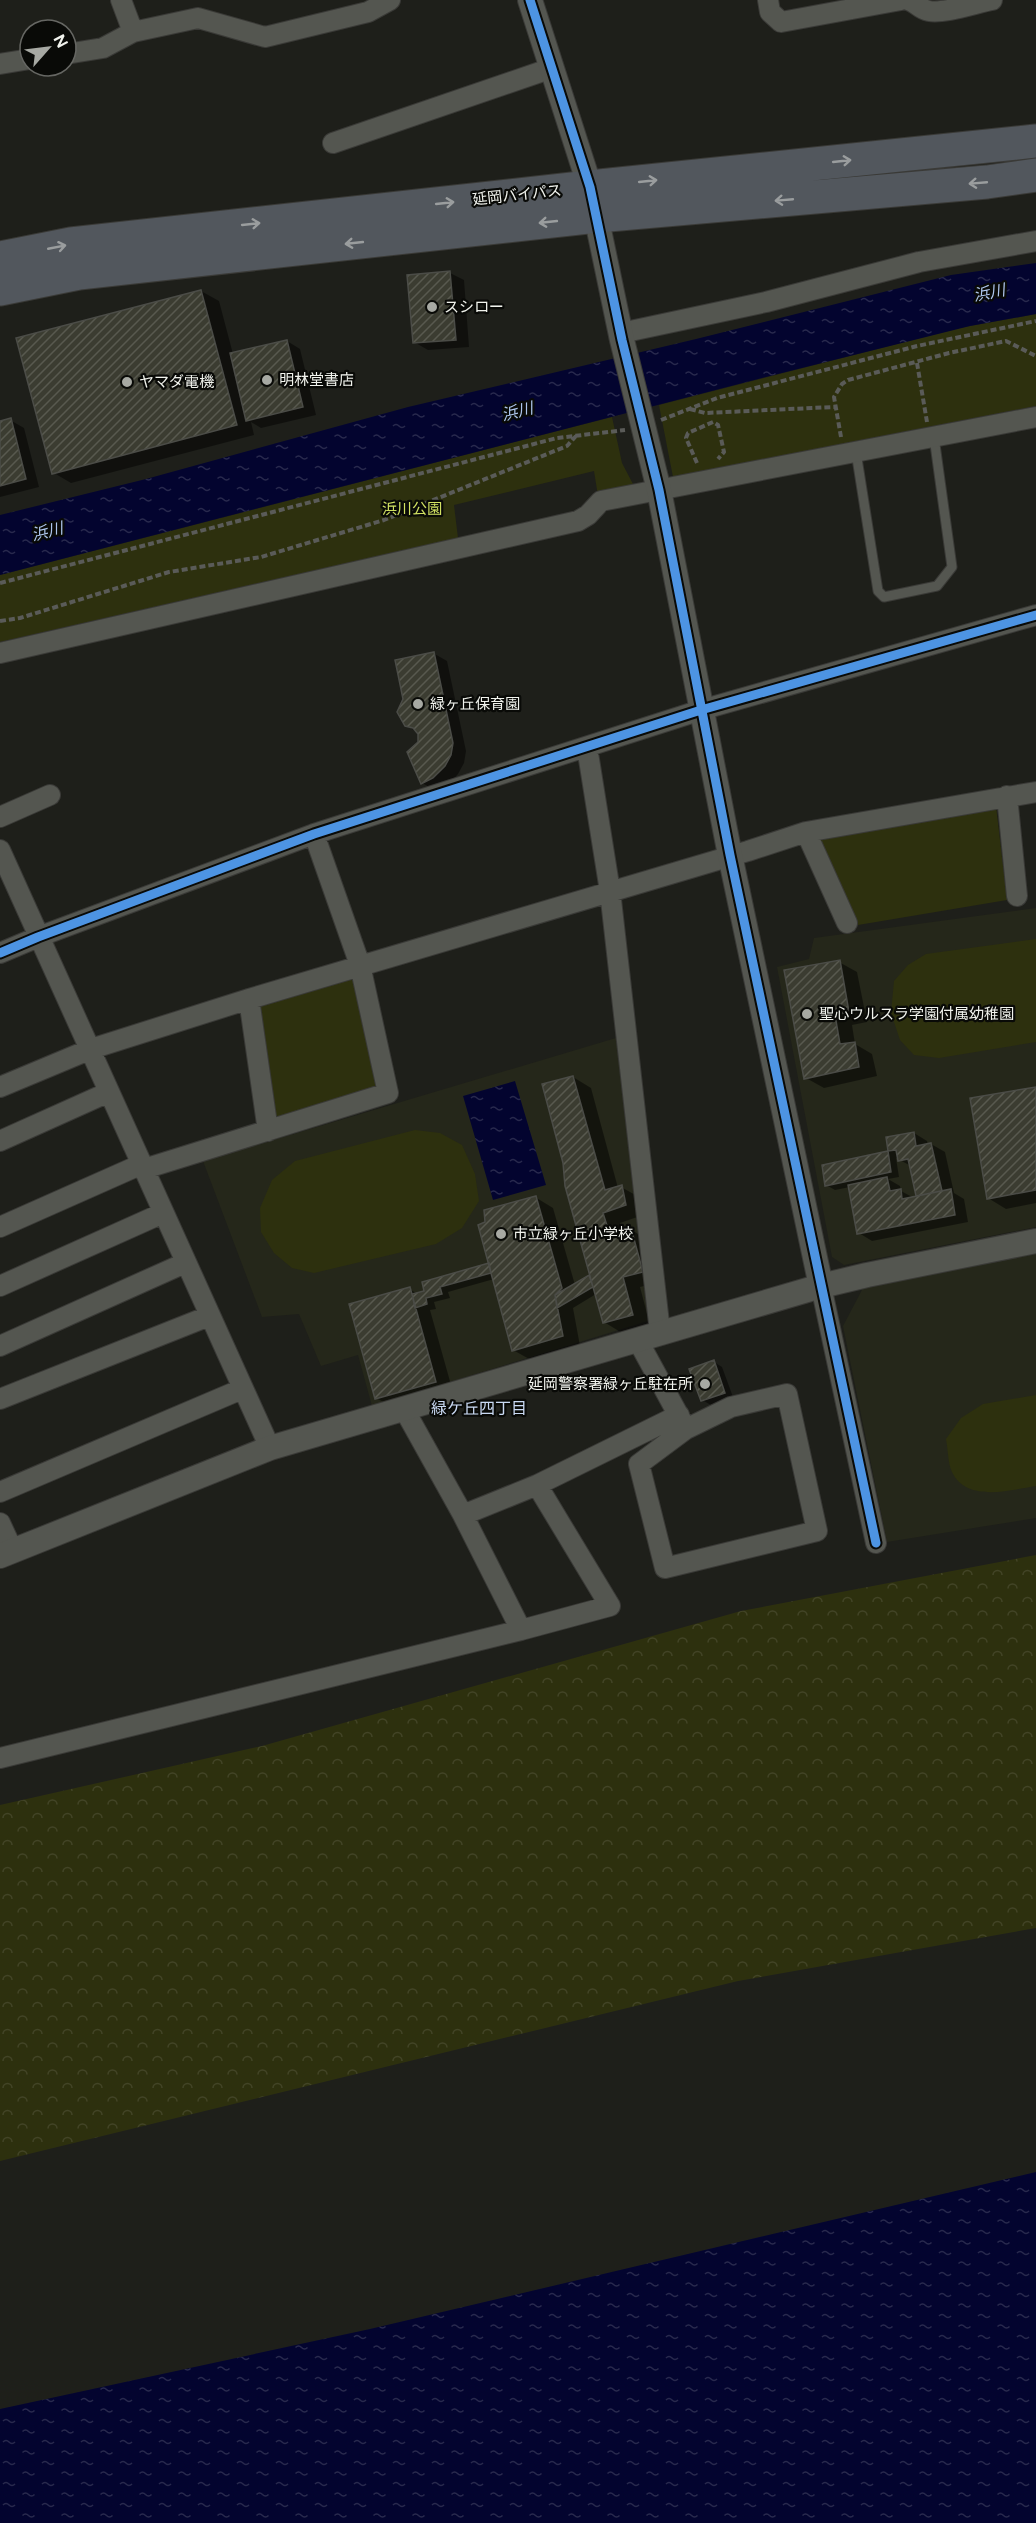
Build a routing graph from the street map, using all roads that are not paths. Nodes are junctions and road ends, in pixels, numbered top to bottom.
1 (121, 0) edge
2 (390, 0) edge
3 (531, 0) edge
4 (768, 0) edge
5 (901, 0) edge
6 (908, 0) edge
7 (992, 0) edge
8 (132, 32) junction
9 (78, 52) edge
10 (18, 61) edge
11 (0, 64) edge
12 (552, 68) junction
13 (1036, 141) edge
14 (333, 143) dead end
15 (1036, 176) edge
16 (593, 201) junction
17 (1036, 241) edge
18 (0, 258) edge
19 (0, 289) edge
20 (622, 337) junction
21 (1036, 417) edge
22 (932, 437) junction
23 (856, 452) junction
24 (659, 490) junction
25 (1036, 615) edge
26 (0, 653) edge
27 (701, 710) junction
28 (587, 747) junction
29 (1036, 792) edge
30 (50, 795) dead end
31 (1007, 796) junction
32 (0, 817) edge
33 (806, 832) junction
34 (314, 834) junction
35 (0, 850) edge
36 (730, 855) junction
37 (610, 891) junction
38 (1017, 896) dead end
39 (847, 923) dead end
40 (38, 937) junction
41 (0, 953) edge
42 (360, 965) junction
43 (249, 999) junction
44 (91, 1049) junction
45 (0, 1087) edge
46 (109, 1092) junction
47 (268, 1131) junction
48 (0, 1142) edge
49 (143, 1167) junction
50 (163, 1213) junction
51 (0, 1227) edge
52 (1036, 1241) edge
53 (185, 1263) junction
54 (0, 1286) edge
55 (821, 1286) junction
56 (209, 1316) junction
57 (648, 1336) junction
58 (0, 1346) edge
59 (242, 1389) junction
60 (0, 1399) edge
61 (404, 1409) junction
62 (682, 1422) junction
63 (270, 1448) junction
64 (537, 1485) junction
65 (0, 1492) edge
66 (463, 1515) junction
67 (0, 1523) edge
68 (876, 1543) dead end
69 (6, 1554) edge
70 (521, 1630) junction
71 (0, 1758) edge

1 - 8 street
2 - 8 street
3 - 12 street
4 - 5 street
6 - 7 street
8 - 9 street
10 - 11 street
12 - 14 street
12 - 16 street
16 -> 13 highway, 延岡バイパス
15 -> 16 highway, 延岡バイパス
18 -> 16 highway, 延岡バイパス
16 -> 19 highway, 延岡バイパス
16 - 20 street
17 - 20 street
20 - 24 street
21 - 22 street
22 - 23 street
22 - 23 lane
23 - 24 street
24 - 26 street
24 - 27 street
25 - 27 street
27 - 28 street
27 - 36 street
28 - 34 street
28 - 37 street
29 - 31 street
30 - 32 street
31 - 33 street
31 - 38 street
33 - 36 street
33 - 39 street
34 - 40 street
34 - 42 street
35 - 40 street
36 - 37 street
36 - 55 street
37 - 42 street
37 - 57 street
40 - 41 street
40 - 44 street
42 - 43 street
42 - 47 street
43 - 44 street
43 - 47 street
44 - 45 street
44 - 46 street
46 - 48 street
46 - 49 street
47 - 49 street
49 - 50 street
49 - 51 street
50 - 53 street
50 - 54 street
52 - 55 street
53 - 56 street
53 - 58 street
55 - 57 street
55 - 68 street
56 - 59 street
56 - 60 street
57 - 61 street
57 - 62 street
59 - 63 street
59 - 65 street
61 - 63 street
61 - 66 street
62 - 62 street
62 - 64 street
63 - 69 street
64 - 66 street
64 - 70 street
66 - 70 street
67 - 69 street
70 - 71 street

